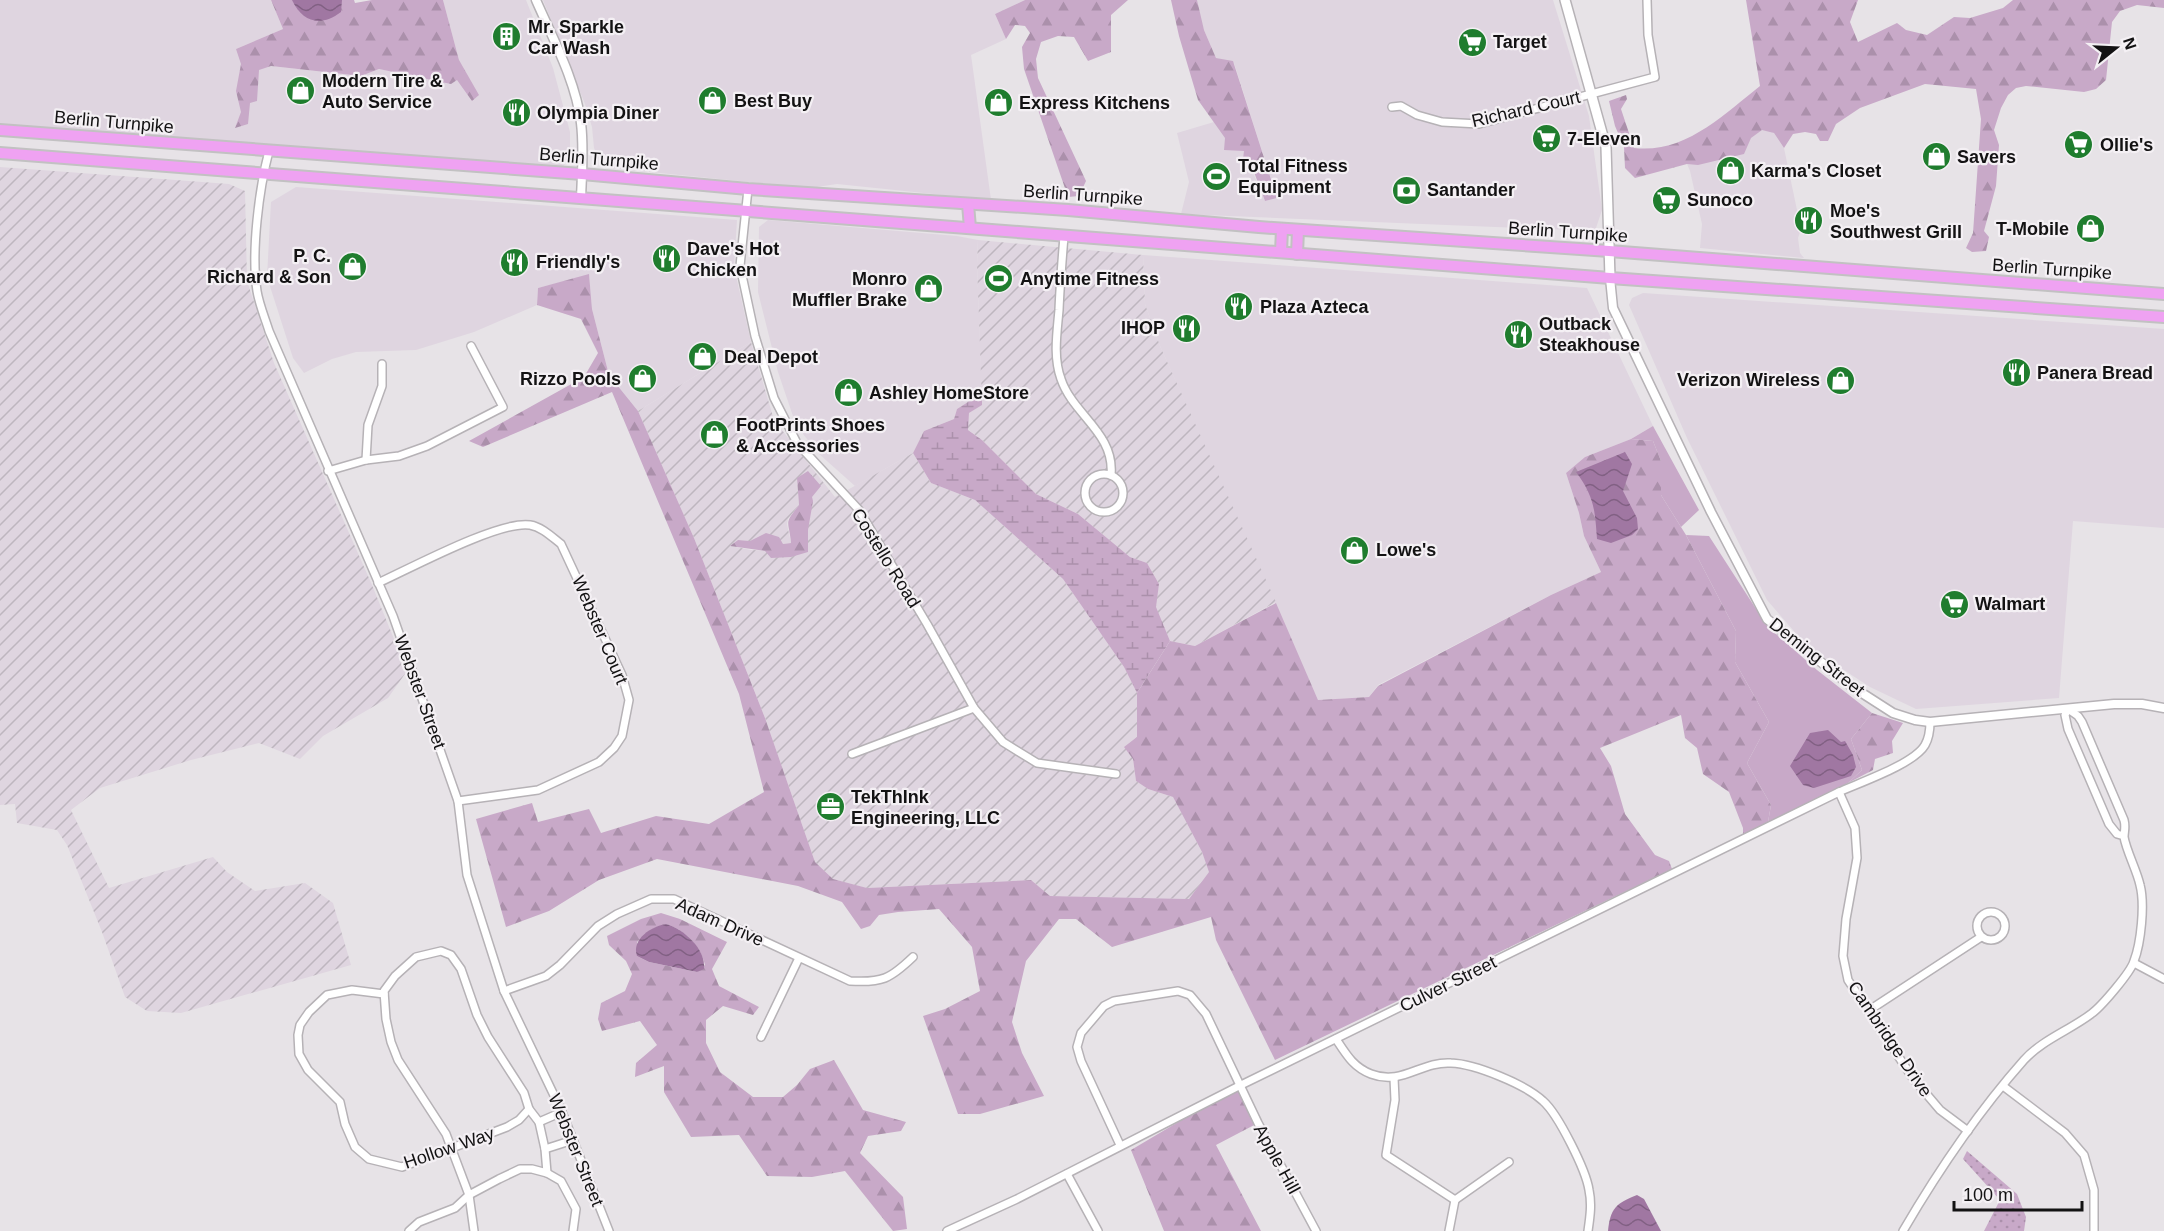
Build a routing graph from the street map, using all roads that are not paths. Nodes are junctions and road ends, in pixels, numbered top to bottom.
1 (536, 0) edge
2 (1565, 0) edge
3 (1647, 0) edge
4 (1592, 94) junction
5 (1392, 107) dead end
6 (0, 130) edge
7 (269, 151) junction
8 (0, 153) edge
9 (263, 172) junction
10 (582, 174) junction
11 (747, 189) junction
12 (581, 198) junction
13 (968, 204) junction
14 (747, 210) junction
15 (970, 228) junction
16 (1282, 229) junction
17 (1298, 230) junction
18 (1064, 236) junction
19 (1609, 251) junction
20 (1281, 252) junction
21 (1297, 254) junction
22 (1610, 278) junction
23 (2164, 294) edge
24 (2164, 317) edge
25 (471, 346) dead end
26 (382, 364) dead end
27 (366, 460) junction
28 (328, 471) junction
29 (1111, 475) junction
30 (378, 583) junction
31 (974, 708) junction
32 (2164, 708) edge
33 (2068, 709) junction
34 (1930, 722) junction
35 (852, 754) dead end
36 (1116, 774) dead end
37 (1839, 792) junction
38 (458, 801) junction
39 (2124, 836) junction
40 (1981, 937) junction
41 (913, 957) dead end
42 (799, 958) junction
43 (2134, 963) junction
44 (2164, 979) edge
45 (504, 992) junction
46 (384, 994) junction
47 (1869, 1011) junction
48 (761, 1037) dead end
49 (1336, 1039) junction
50 (1394, 1078) junction
51 (1239, 1086) junction
52 (2003, 1086) junction
53 (529, 1109) junction
54 (562, 1112) junction
55 (539, 1122) junction
56 (1968, 1131) junction
57 (573, 1140) junction
58 (1120, 1145) junction
59 (451, 1149) junction
60 (544, 1149) junction
61 (1509, 1162) dead end
62 (547, 1173) junction
63 (1067, 1174) junction
64 (469, 1195) junction
65 (1455, 1200) junction
66 (409, 1231) edge
67 (474, 1231) edge
68 (573, 1231) edge
69 (609, 1231) edge
70 (947, 1231) edge
71 (1098, 1231) edge
72 (1316, 1231) edge
73 (1449, 1231) edge
74 (1588, 1231) edge
75 (1903, 1231) edge
76 (2094, 1231) edge

1 - 10 street
2 - 4 main road
3 - 4 street, Richard Court
4 - 5 street, Richard Court
4 - 19 main road
6 - 7 highway, Berlin Turnpike
7 - 9 street, Webster Street
7 - 10 highway, Berlin Turnpike
8 - 9 highway
9 - 12 highway
9 - 28 street, Webster Street
10 - 11 highway, Berlin Turnpike
10 - 12 street
11 - 13 highway, Berlin Turnpike
11 - 14 street, Costello Road
12 - 14 highway
13 - 15 highway
13 - 16 highway, Berlin Turnpike
14 - 15 highway
14 - 31 street, Costello Road
15 - 18 highway
16 - 17 highway, Berlin Turnpike
16 - 20 highway
17 - 19 highway, Berlin Turnpike
17 - 21 highway
18 - 20 highway
18 - 29 street
19 - 22 main road
19 - 23 highway, Berlin Turnpike
20 - 21 highway
21 - 22 highway
22 - 24 highway
22 - 34 street, Deming Street
25 - 27 street
26 - 27 street
27 - 28 street
28 - 30 street, Webster Street
29 - 29 street
30 - 38 street, Webster Street
30 - 38 street, Webster Court
31 - 35 street
31 - 36 street, Costello Road
32 - 33 street, Deming Street
33 - 34 street, Deming Street
33 - 39 street
33 - 39 street
34 - 37 street, Culver Street
37 - 47 street, Cambridge Drive
37 - 49 street, Culver Street
38 - 45 street, Webster Street
39 - 43 street
40 - 40 street
40 - 47 street
41 - 42 street, Adam Drive
42 - 45 street, Adam Drive
42 - 48 street
43 - 44 street
43 - 52 street
45 - 54 street, Webster Street
46 - 53 street
46 - 59 street
46 - 59 street, Hollow Way
47 - 56 street, Cambridge Drive
49 - 50 street
49 - 51 street, Culver Street
50 - 65 street
50 - 74 street
51 - 58 street, Culver Street
51 - 58 street
51 - 72 street, Apple Hill
52 - 56 street
52 - 76 street
53 - 55 street
53 - 59 street, Hollow Way
54 - 55 street
54 - 57 street, Webster Street
55 - 60 street
56 - 75 street
57 - 60 street
57 - 69 street, Webster Street
58 - 63 street, Culver Street
59 - 64 street
60 - 62 street
61 - 65 street
62 - 64 street
62 - 68 street
63 - 70 street, Culver Street
63 - 71 street
64 - 66 street
64 - 67 street
65 - 73 street

